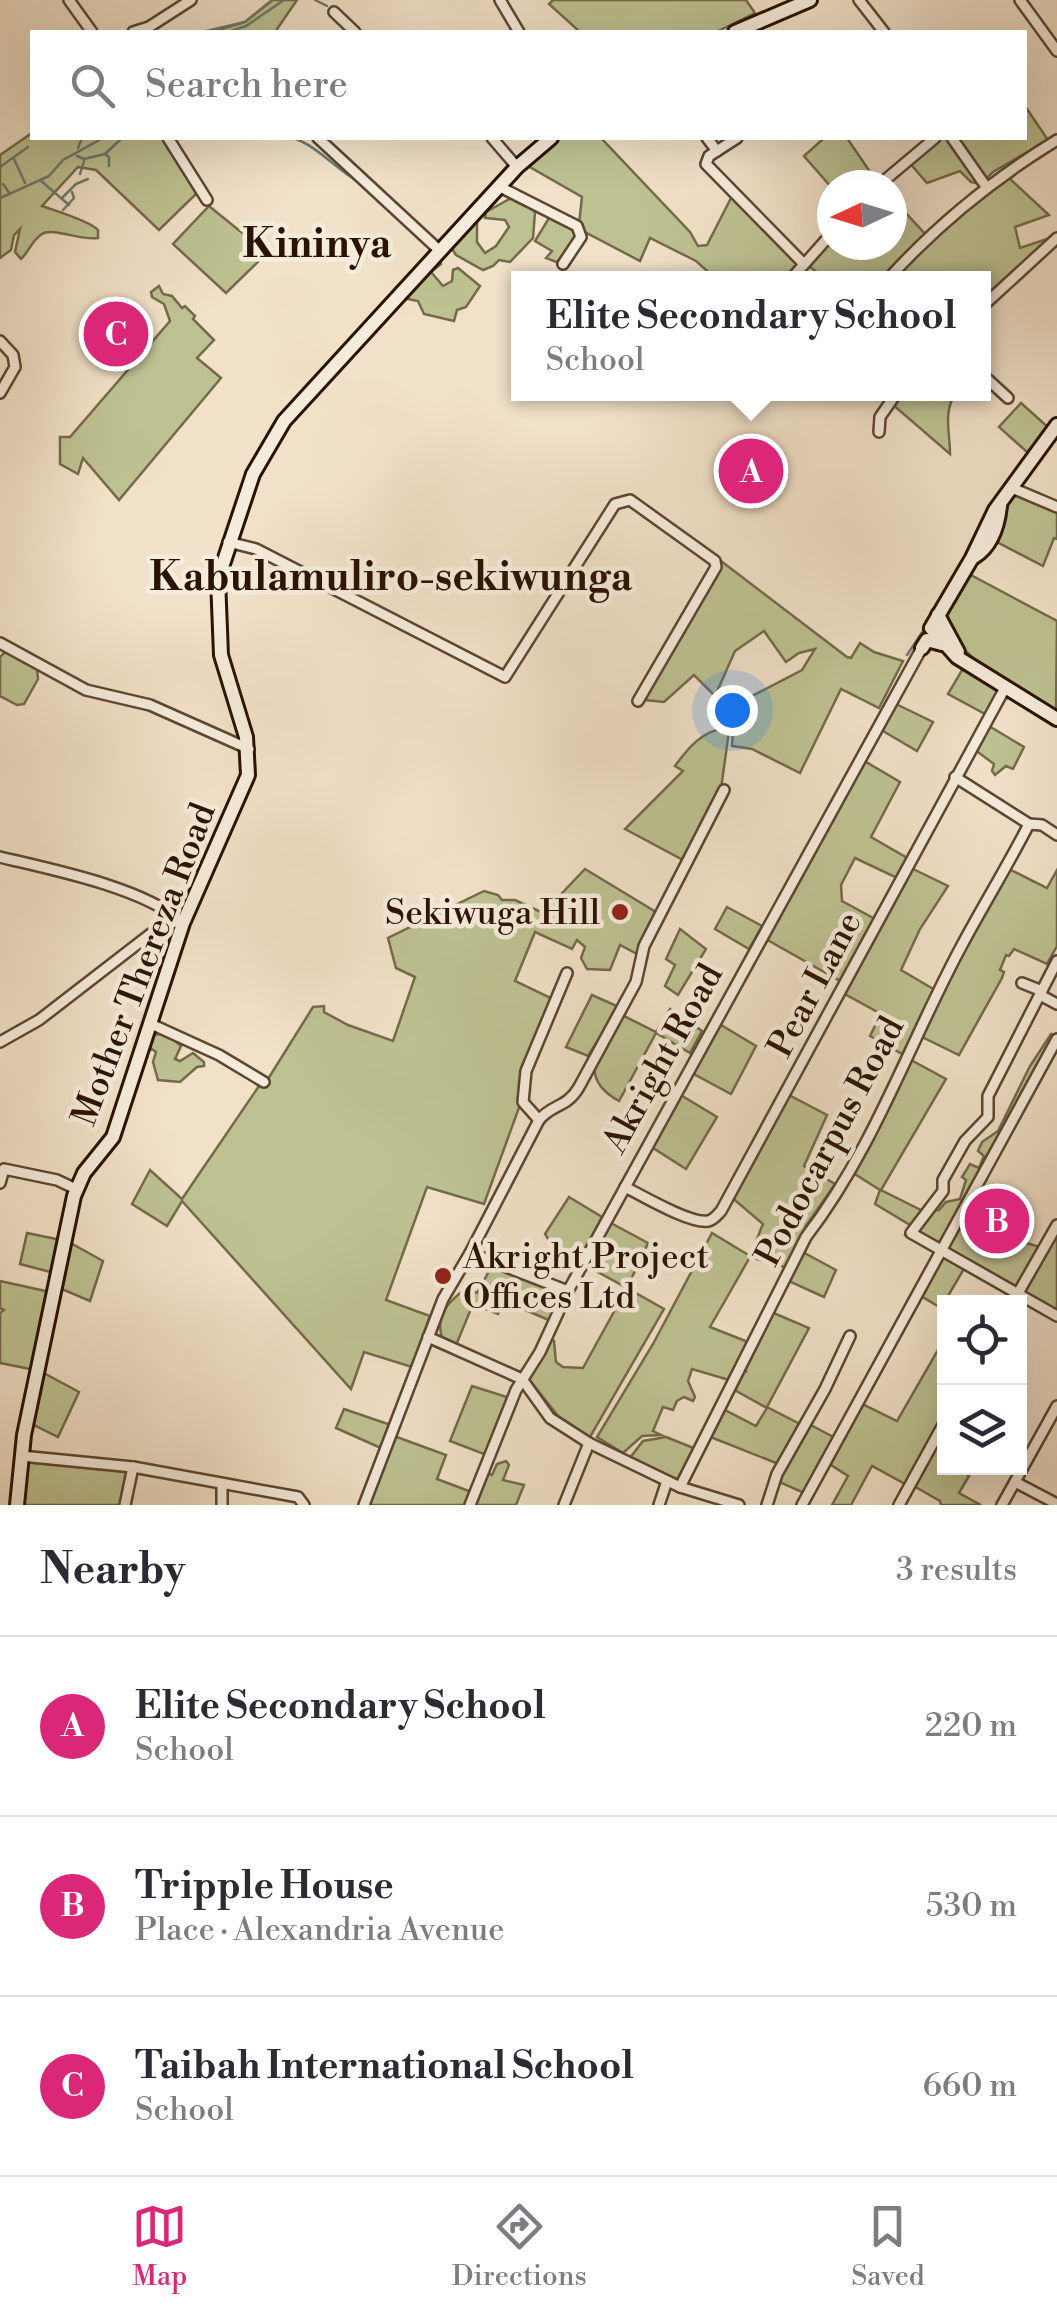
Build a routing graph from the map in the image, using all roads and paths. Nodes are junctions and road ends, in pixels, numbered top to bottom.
1 (68, 0) edge
2 (191, 0) edge
3 (500, 0) edge
4 (810, 0) edge
5 (859, 0) edge
6 (1020, 0) edge
7 (334, 12) dead end
8 (881, 28) edge
9 (90, 30) edge
10 (139, 30) edge
11 (353, 30) edge
12 (518, 30) edge
13 (740, 30) edge
14 (1057, 51) edge
15 (169, 140) edge
16 (320, 140) edge
17 (494, 140) edge
18 (548, 140) edge
19 (709, 140) edge
20 (734, 140) edge
21 (933, 140) edge
22 (953, 140) edge
23 (1057, 140) edge
24 (717, 151) junction
25 (518, 168) junction
26 (898, 170) edge
27 (500, 187) junction
28 (987, 188) junction
29 (207, 200) dead end
30 (1057, 238) edge
31 (817, 249) edge
32 (440, 251) junction
33 (563, 264) dead end
34 (803, 264) junction
35 (798, 271) edge
36 (895, 271) edge
37 (991, 299) edge
38 (0, 341) edge
39 (991, 382) edge
40 (0, 392) edge
41 (1008, 398) dead end
42 (891, 401) edge
43 (1057, 424) edge
44 (879, 432) dead end
45 (1012, 488) junction
46 (1057, 508) edge
47 (228, 542) junction
48 (935, 621) junction
49 (0, 644) edge
50 (944, 646) junction
51 (922, 648) junction
52 (962, 658) junction
53 (1006, 688) junction
54 (638, 701) dead end
55 (1057, 718) edge
56 (248, 748) junction
57 (955, 778) junction
58 (724, 790) dead end
59 (1030, 824) junction
60 (1057, 835) edge
61 (0, 857) edge
62 (181, 921) junction
63 (1057, 962) edge
64 (567, 973) dead end
65 (1022, 983) dead end
66 (1040, 993) junction
67 (1057, 1004) edge
68 (151, 1024) junction
69 (1057, 1039) edge
70 (0, 1042) edge
71 (264, 1082) dead end
72 (539, 1120) junction
73 (0, 1183) edge
74 (626, 1187) junction
75 (76, 1190) junction
76 (1057, 1224) edge
77 (941, 1250) junction
78 (470, 1253) junction
79 (568, 1291) junction
80 (1011, 1295) edge
81 (1018, 1295) edge
82 (1027, 1303) edge
83 (1057, 1316) edge
84 (850, 1336) dead end
85 (428, 1337) junction
86 (522, 1379) junction
87 (1057, 1406) edge
88 (937, 1437) edge
89 (589, 1443) junction
90 (21, 1456) junction
91 (133, 1468) junction
92 (668, 1481) junction
93 (1015, 1482) junction
94 (222, 1484) junction
95 (680, 1486) junction
96 (1057, 1504) edge
97 (17, 1505) edge
98 (125, 1505) edge
99 (222, 1505) edge
100 (304, 1505) edge
101 (364, 1505) edge
102 (470, 1505) edge
103 (564, 1505) edge
104 (659, 1505) edge
105 (739, 1505) edge
106 (767, 1505) edge
107 (802, 1505) edge
108 (899, 1505) edge
109 (1002, 1505) edge

1 - 9 street
2 - 10 street
3 - 12 street
4 - 13 street
5 - 8 street
6 - 14 street
7 - 11 street
15 - 29 street
16 - 32 street
17 - 25 street
18 - 25 street, Mother Thereza Road
19 - 24 street
20 - 24 street
21 - 26 street
22 - 28 street
23 - 28 street
24 - 34 street
25 - 27 street, Mother Thereza Road
27 - 32 street, Mother Thereza Road
27 - 33 street
28 - 36 street
30 - 37 street
31 - 34 street
32 - 47 street, Mother Thereza Road
34 - 35 street
38 - 40 street
39 - 41 street
42 - 44 street
43 - 45 street
45 - 46 street
45 - 48 street
47 - 54 street
47 - 56 street, Mother Thereza Road
48 - 50 street
48 - 51 street, Akright Road
48 - 52 street
49 - 56 street
50 - 51 street
50 - 52 street
51 - 74 street, Akright Road
52 - 53 street
53 - 55 street
53 - 57 street, Pear Lane
56 - 62 street, Mother Thereza Road
57 - 59 street
57 - 74 street, Pear Lane
58 - 72 street
59 - 60 street
59 - 95 street, Podocarpus Road
61 - 62 street
62 - 68 street, Mother Thereza Road
62 - 70 street
63 - 66 street
64 - 72 street
65 - 66 street
66 - 67 street
66 - 77 street
68 - 71 street
68 - 75 street, Mother Thereza Road
69 - 77 street
72 - 78 street
73 - 75 street
74 - 79 street, Akright Road
75 - 90 street, Mother Thereza Road
76 - 81 street
77 - 80 street
77 - 107 street
78 - 79 street
78 - 85 street
79 - 86 street, Akright Road
82 - 83 street
84 - 106 street
85 - 86 street
85 - 101 street
86 - 89 street
86 - 102 street, Akright Road
87 - 93 street
88 - 108 street
89 - 92 street
89 - 103 street
90 - 91 street
90 - 97 street, Mother Thereza Road
91 - 94 street
91 - 98 street
92 - 95 street
92 - 104 street
93 - 96 street
93 - 109 street
94 - 99 street
94 - 100 street
95 - 105 street

